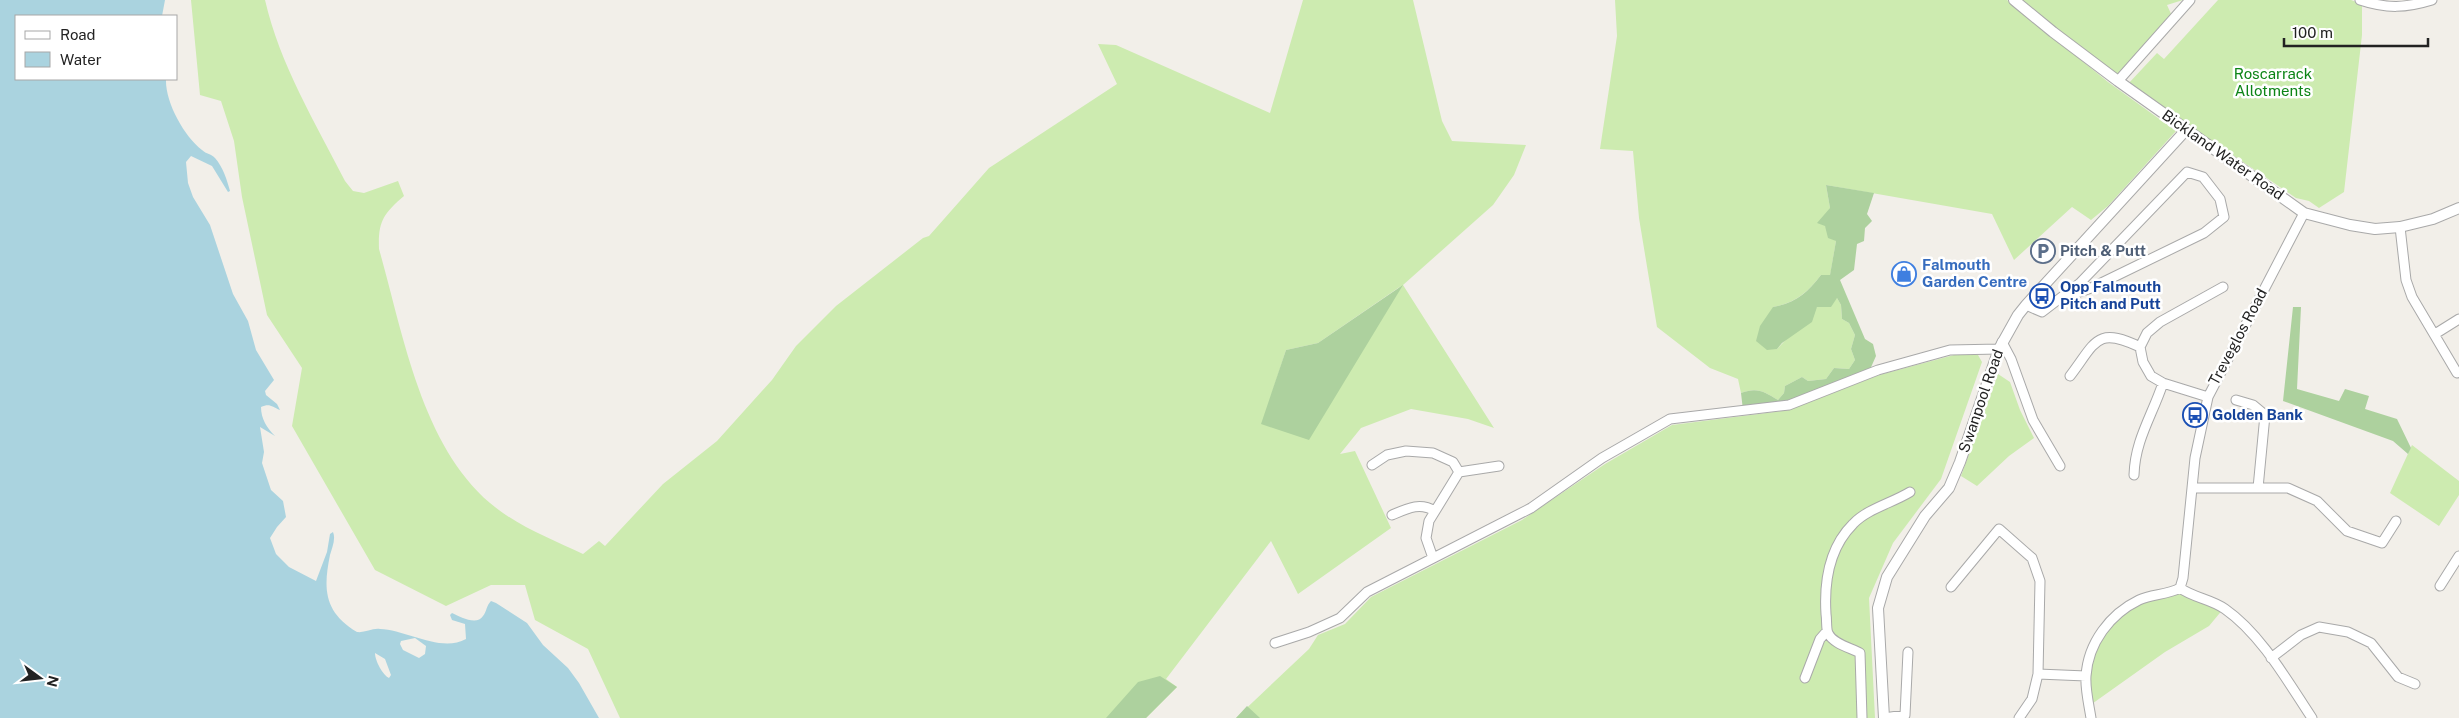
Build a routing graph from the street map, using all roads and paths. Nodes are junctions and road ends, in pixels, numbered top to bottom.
1 (2014, 0) edge
2 (2190, 0) edge
3 (2360, 0) edge
4 (2432, 0) edge
5 (2118, 81) junction
6 (2186, 130) junction
7 (2459, 208) edge
8 (2304, 213) junction
9 (2400, 228) junction
10 (2223, 286) dead end
11 (2062, 298) junction
12 (2026, 305) junction
13 (2459, 320) edge
14 (2435, 334) junction
15 (2001, 345) junction
16 (2140, 347) junction
17 (2457, 373) dead end
18 (2070, 376) dead end
19 (2163, 383) junction
20 (2208, 398) junction
21 (2236, 400) dead end
22 (1372, 465) dead end
23 (1499, 466) dead end
24 (2060, 466) dead end
25 (1459, 472) junction
26 (2134, 476) dead end
27 (2192, 488) junction
28 (2258, 488) junction
29 (1910, 492) dead end
30 (1435, 511) junction
31 (1392, 515) dead end
32 (2396, 521) dead end
33 (2459, 556) edge
34 (1434, 558) junction
35 (2440, 586) dead end
36 (1951, 587) dead end
37 (2180, 588) junction
38 (1827, 631) junction
39 (1275, 643) dead end
40 (1908, 652) dead end
41 (2271, 658) junction
42 (2038, 674) junction
43 (2086, 676) junction
44 (1805, 678) dead end
45 (2415, 684) dead end
46 (1862, 718) edge
47 (1884, 718) edge
48 (2019, 718) edge
49 (2091, 718) edge
50 (2312, 718) edge

1 - 5 street, Bickland Water Road
2 - 5 street
3 - 4 street
5 - 6 street, Bickland Water Road
6 - 8 street, Bickland Water Road
6 - 12 street, Swanpool Road
7 - 9 street, Bickland Water Road
8 - 9 street, Bickland Water Road
8 - 20 street, Treveglos Road
9 - 14 street
10 - 16 street
11 - 11 street
11 - 12 street
12 - 15 street, Swanpool Road
13 - 14 street
14 - 17 street
15 - 24 street
15 - 34 street
15 - 47 street, Swanpool Road
16 - 18 street
16 - 19 street
19 - 20 street
19 - 26 street
20 - 27 street, Treveglos Road
21 - 28 street
22 - 25 street
23 - 25 street
25 - 30 street
27 - 28 street
27 - 37 street, Treveglos Road
28 - 32 street
29 - 38 street
30 - 31 street
30 - 34 street
33 - 35 street
34 - 39 street
36 - 42 street
37 - 41 street
37 - 43 street
38 - 44 street
38 - 46 street
40 - 47 street
41 - 45 street
41 - 50 street
42 - 43 street
42 - 48 street
43 - 49 street

